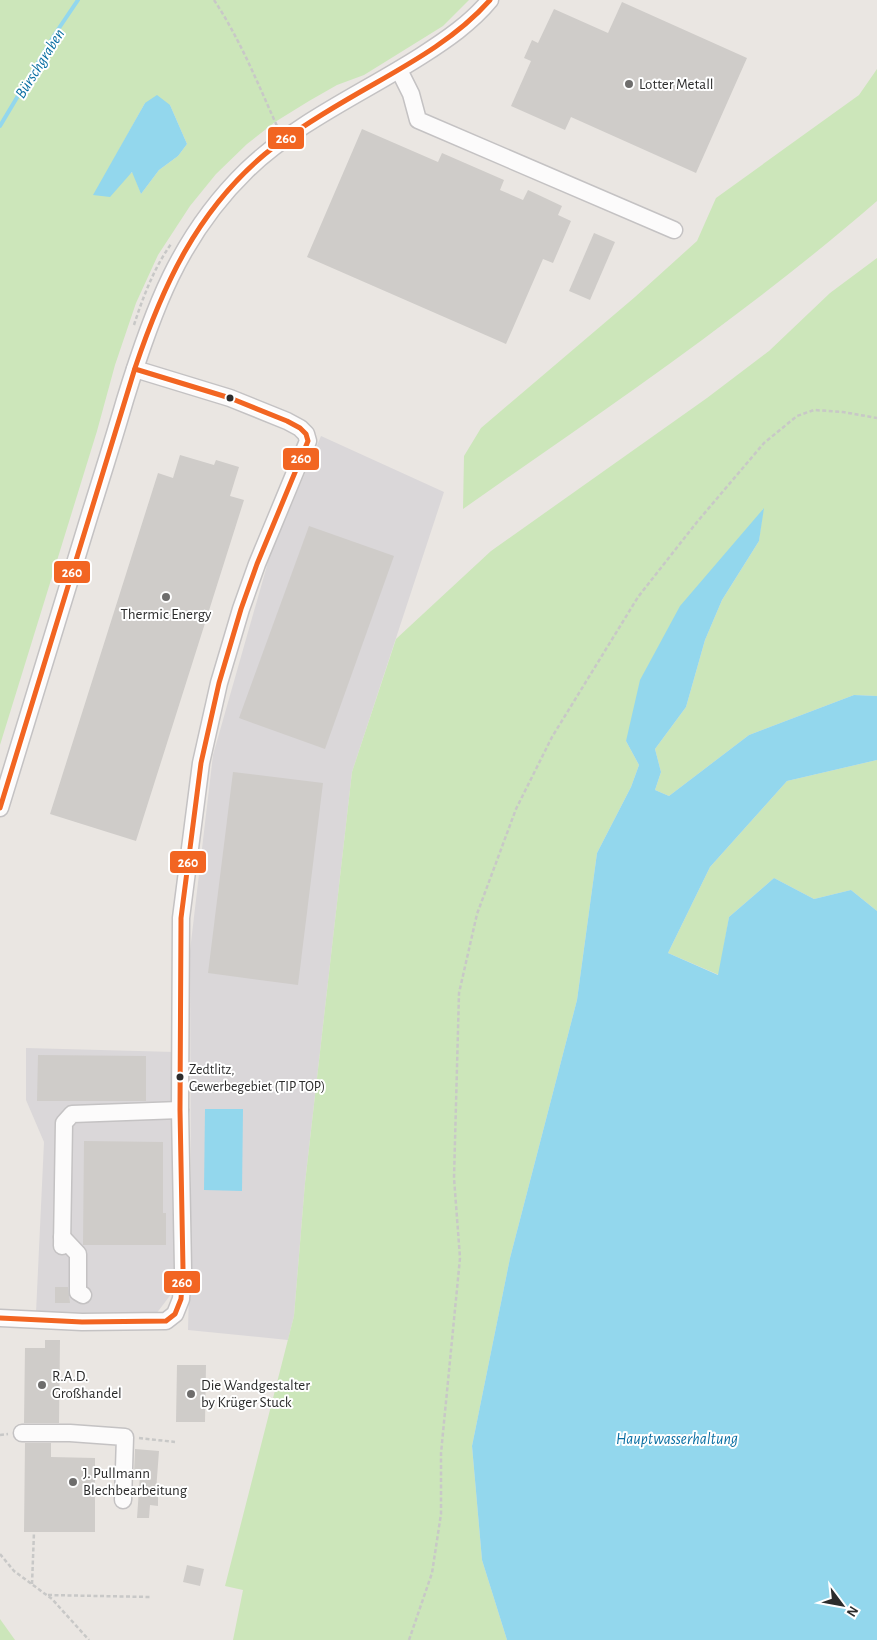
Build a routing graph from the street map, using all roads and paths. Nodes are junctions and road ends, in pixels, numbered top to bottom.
1 (214, 0) edge
2 (490, 0) edge
3 (399, 70) junction
4 (270, 132) dead end
5 (674, 230) dead end
6 (173, 241) dead end
7 (131, 332) dead end
8 (135, 369) junction
9 (877, 418) edge
10 (0, 808) edge
11 (180, 1110) junction
12 (83, 1295) dead end
13 (0, 1318) edge
14 (22, 1433) dead end
15 (125, 1437) junction
16 (175, 1442) dead end
17 (123, 1500) dead end
18 (34, 1532) dead end
19 (0, 1554) edge
20 (32, 1584) junction
21 (46, 1595) junction
22 (151, 1597) dead end
23 (89, 1640) edge
24 (409, 1640) edge

1 - 4 path
2 - 3 street
3 - 5 street
3 - 8 street
6 - 7 path
8 - 10 street
8 - 11 street
9 - 24 path
11 - 12 street
11 - 13 street
14 - 15 street
15 - 16 path
15 - 17 street
18 - 20 path
19 - 20 path
20 - 21 path
21 - 22 path
21 - 23 path

